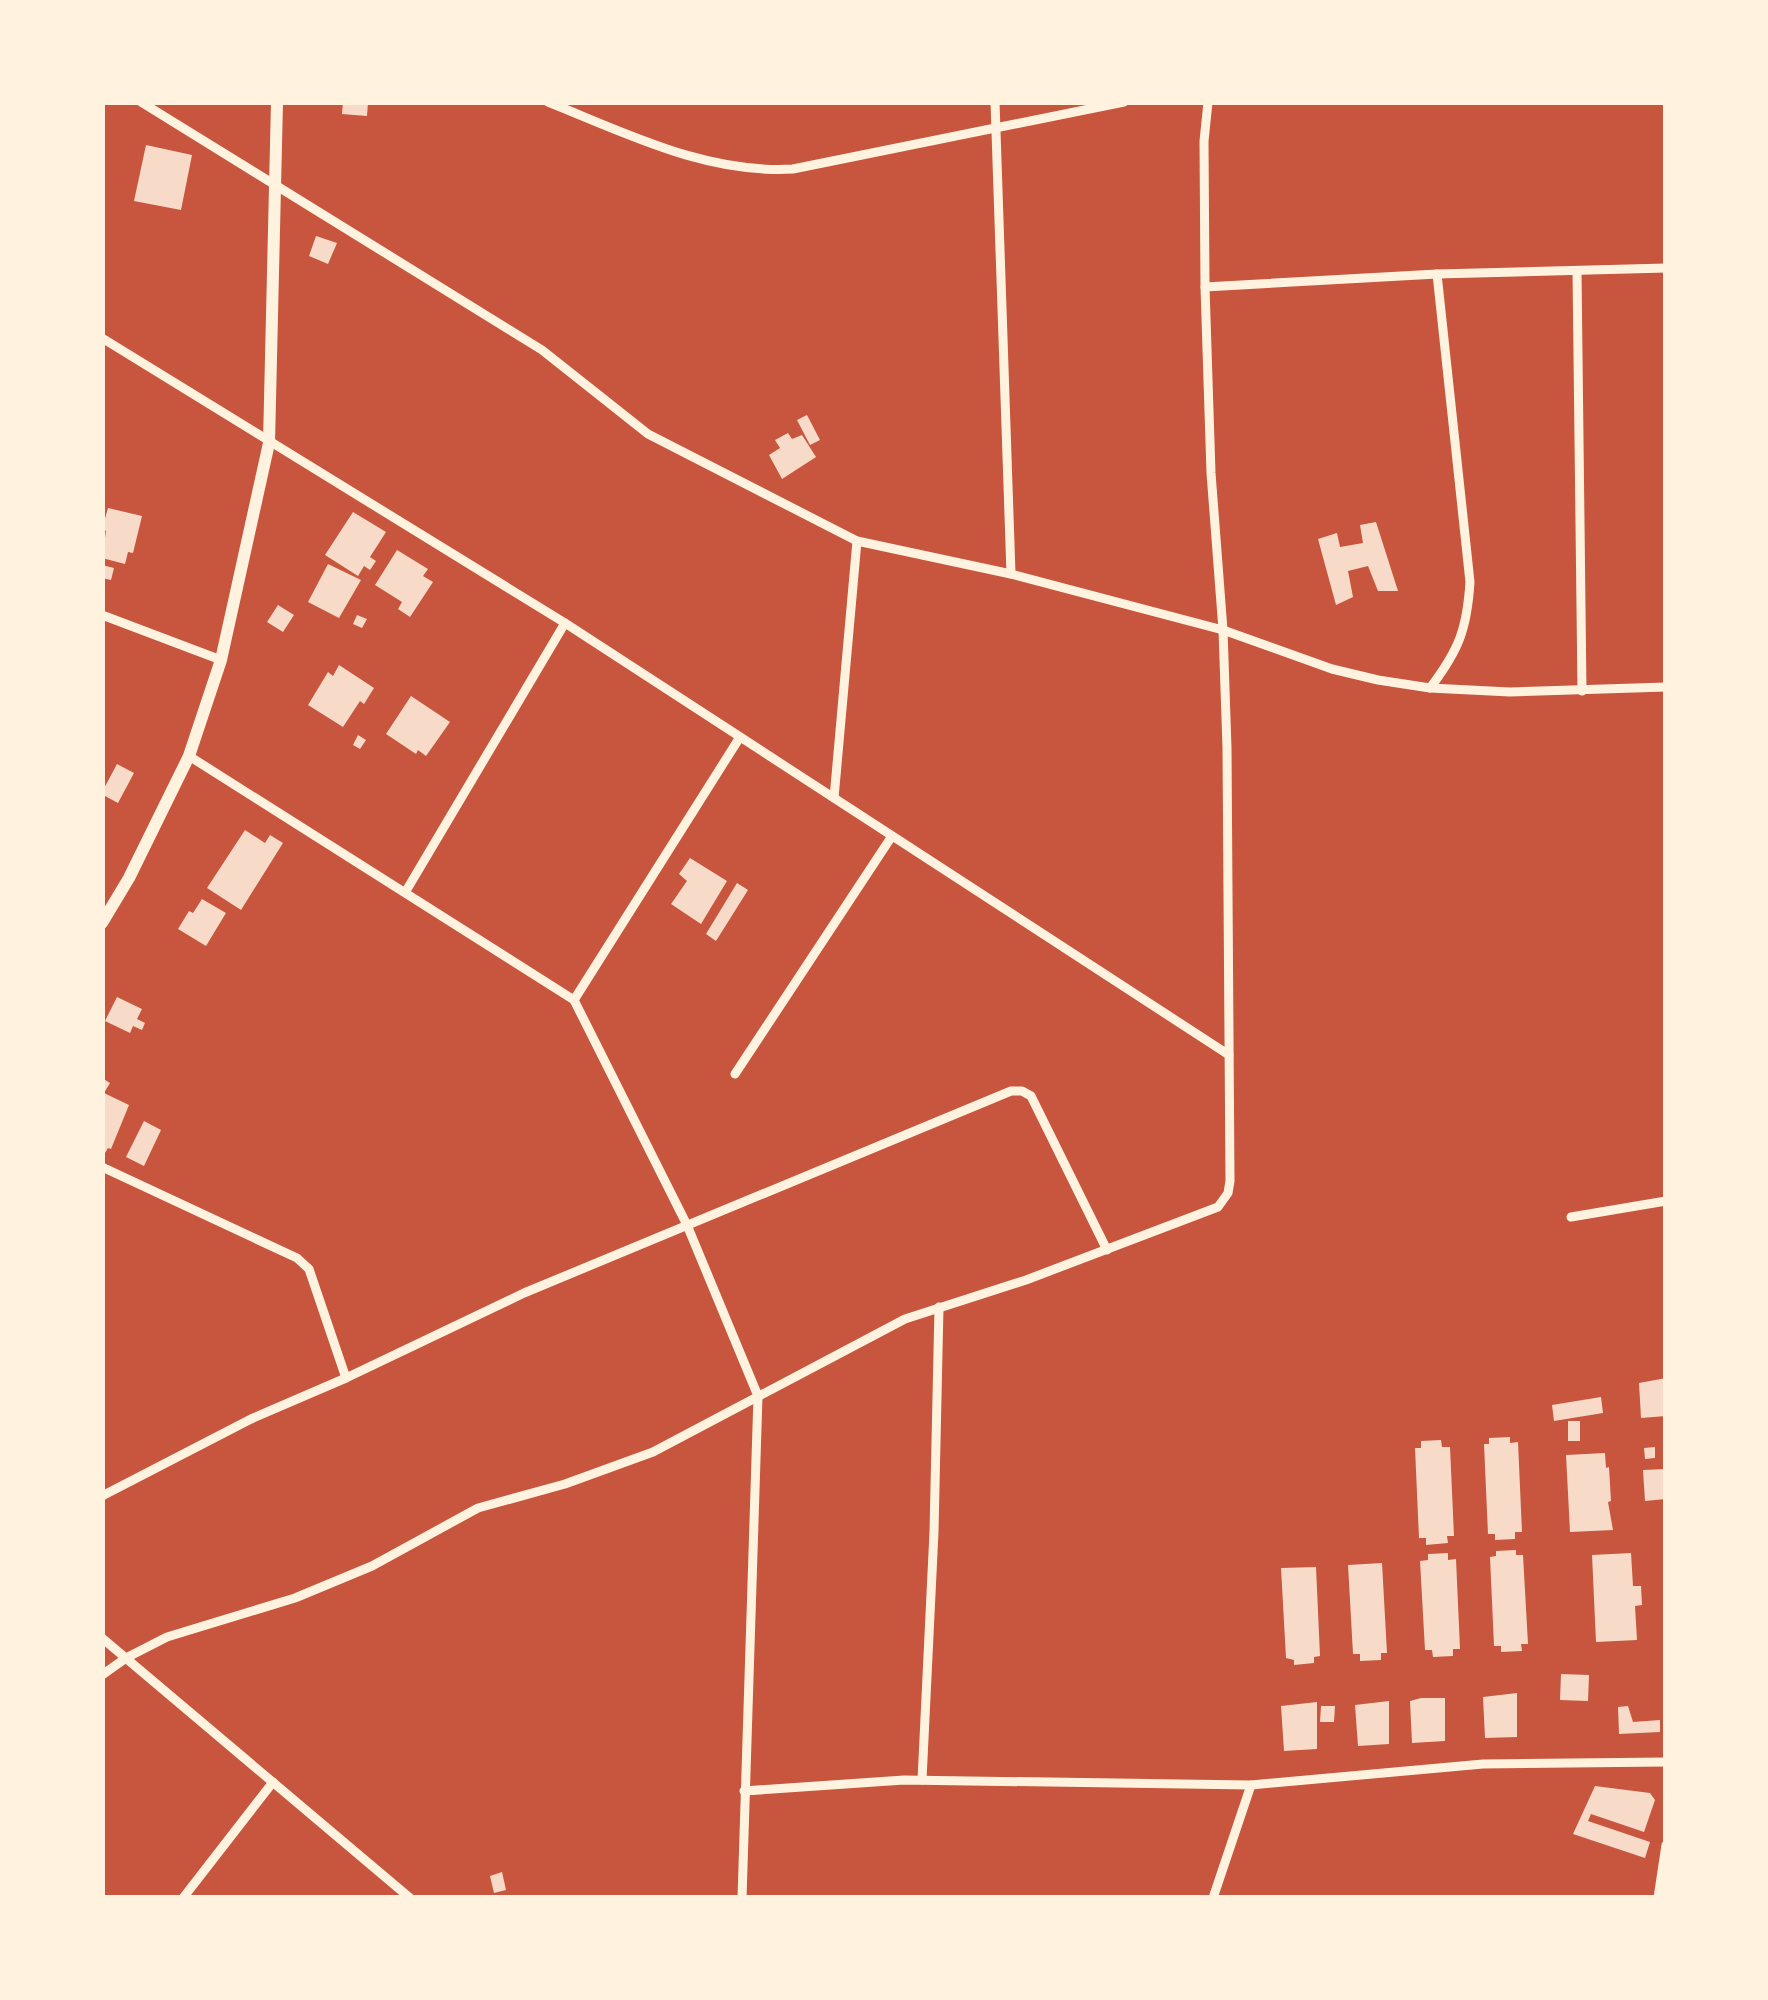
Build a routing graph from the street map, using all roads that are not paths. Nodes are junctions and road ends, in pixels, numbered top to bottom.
1 (142, 102) edge
2 (277, 102) edge
3 (548, 102) edge
4 (995, 102) edge
5 (1124, 102) edge
6 (1208, 102) edge
7 (995, 128) junction
8 (277, 186) junction
9 (1666, 268) edge
10 (1577, 271) junction
11 (1438, 274) junction
12 (1205, 287) junction
13 (102, 338) edge
14 (269, 443) junction
15 (857, 540) junction
16 (1011, 574) junction
17 (102, 615) edge
18 (565, 624) junction
19 (1223, 630) junction
20 (221, 660) junction
21 (1666, 687) edge
22 (1430, 688) junction
23 (1582, 692) junction
24 (740, 737) junction
25 (189, 756) junction
26 (834, 798) junction
27 (892, 836) junction
28 (406, 891) junction
29 (102, 923) edge
30 (574, 1000) junction
31 (1229, 1055) junction
32 (735, 1074) dead end
33 (102, 1168) edge
34 (1666, 1201) edge
35 (1571, 1216) dead end
36 (687, 1225) junction
37 (1107, 1250) junction
38 (939, 1307) junction
39 (346, 1378) junction
40 (758, 1396) junction
41 (102, 1496) edge
42 (102, 1638) edge
43 (126, 1658) junction
44 (102, 1675) edge
45 (1666, 1762) edge
46 (922, 1780) junction
47 (273, 1782) junction
48 (1251, 1785) junction
49 (744, 1791) junction
50 (1666, 1845) edge
51 (183, 1898) edge
52 (410, 1898) edge
53 (742, 1898) edge
54 (1213, 1898) edge
55 (1658, 1898) edge

1 - 8 street
2 - 8 main road
3 - 7 street
4 - 7 street
5 - 7 street
6 - 12 street
7 - 16 street
8 - 14 main road
8 - 15 street
9 - 10 street
10 - 11 street
10 - 23 street
11 - 12 street
11 - 22 street
12 - 19 street
13 - 14 street
14 - 18 street
14 - 20 main road
15 - 16 street
15 - 26 street
16 - 19 street
17 - 20 street
18 - 24 street
18 - 28 street
19 - 22 street
19 - 31 street
20 - 25 main road
21 - 23 street
22 - 23 street
24 - 26 street
24 - 30 street
25 - 28 street
25 - 29 main road
26 - 27 street
27 - 31 street
27 - 32 street
28 - 30 street
30 - 36 street
31 - 37 street
33 - 39 street
34 - 35 street
36 - 37 street
36 - 39 street
36 - 40 street
37 - 38 street
38 - 40 street
38 - 46 street
39 - 41 street
40 - 43 street
40 - 49 street
42 - 43 street
43 - 44 street
43 - 47 street
45 - 48 street
46 - 48 street
46 - 49 street
47 - 51 street
47 - 52 street
48 - 54 street
49 - 53 street
50 - 55 street

